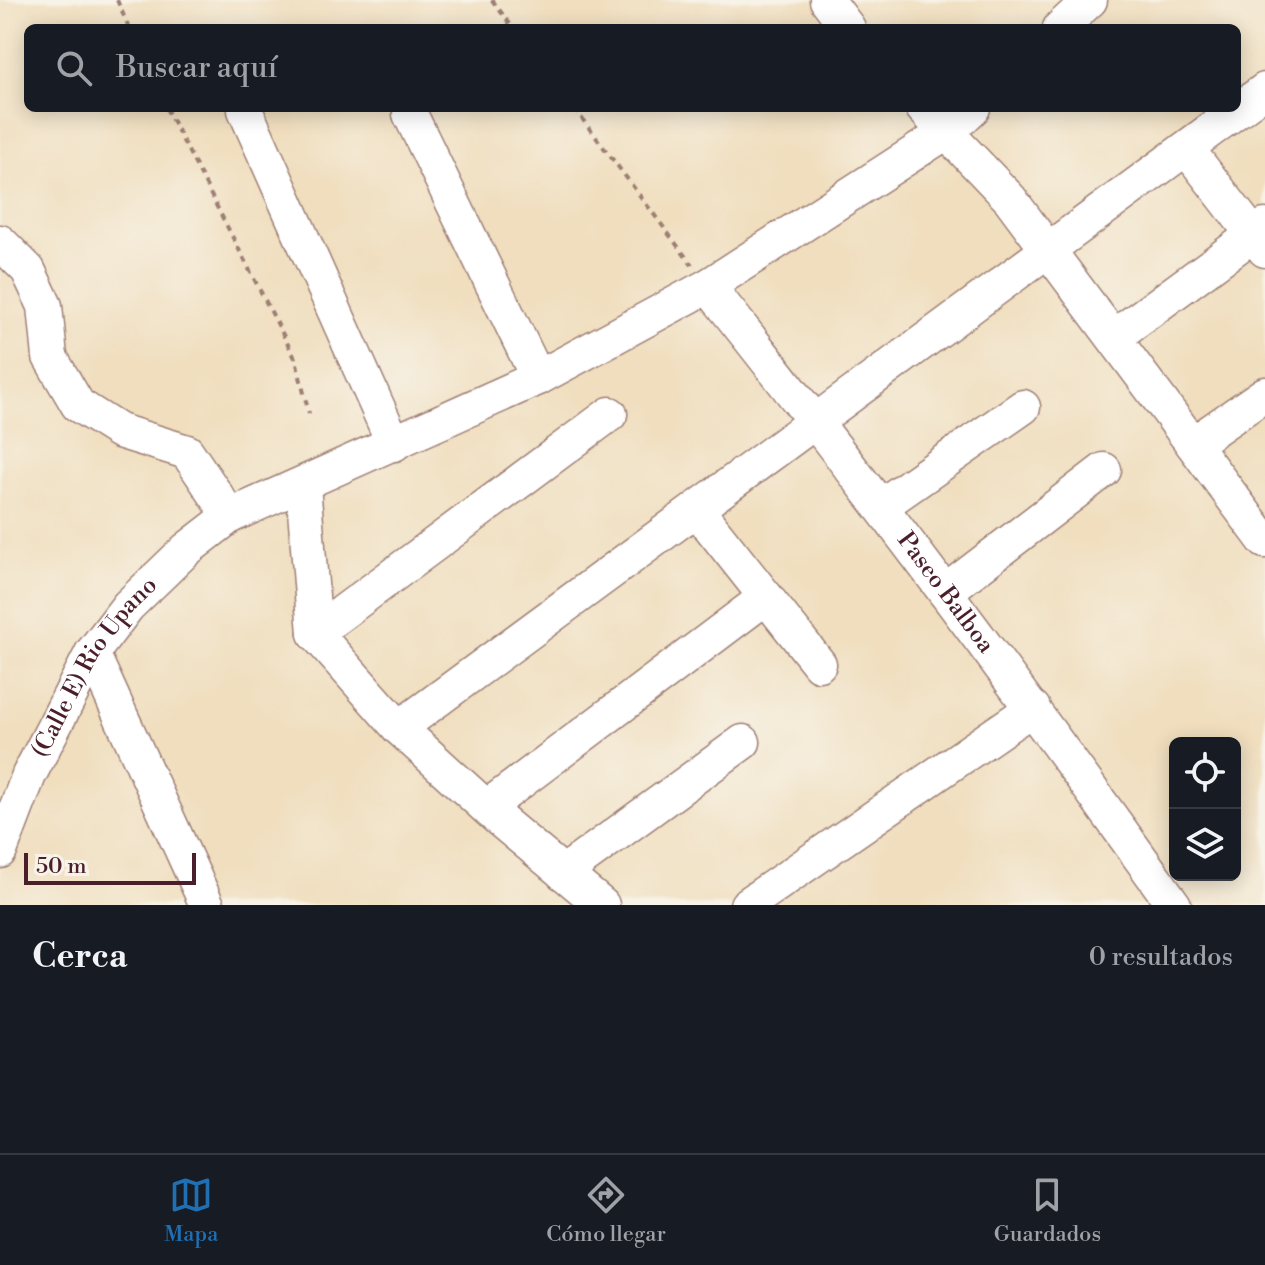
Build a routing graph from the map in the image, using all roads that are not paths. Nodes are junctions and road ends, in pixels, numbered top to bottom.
1 (827, 0) edge
2 (1090, 0) edge
3 (845, 24) edge
4 (1064, 24) edge
5 (1265, 90) edge
6 (1241, 108) edge
7 (246, 112) edge
8 (936, 112) edge
9 (1236, 112) edge
10 (410, 114) dead end
11 (960, 119) edge
12 (1187, 149) junction
13 (1261, 237) edge
14 (0, 242) edge
15 (1048, 250) junction
16 (708, 286) junction
17 (1114, 337) junction
18 (538, 378) junction
19 (1265, 394) edge
20 (1023, 407) dead end
21 (610, 414) dead end
22 (817, 421) junction
23 (394, 444) junction
24 (1193, 444) junction
25 (1104, 470) dead end
26 (303, 485) junction
27 (881, 506) junction
28 (697, 510) junction
29 (230, 516) junction
30 (1265, 541) edge
31 (945, 592) junction
32 (766, 597) junction
33 (315, 633) junction
34 (92, 653) junction
35 (819, 664) dead end
36 (1033, 708) junction
37 (399, 728) junction
38 (743, 742) dead end
39 (487, 807) junction
40 (0, 851) edge
41 (563, 873) junction
42 (207, 905) edge
43 (602, 905) edge
44 (747, 905) edge
45 (1174, 905) edge

1 - 3 street
2 - 4 street
5 - 6 street
7 - 23 street
8 - 11 street
9 - 12 street
10 - 18 street
11 - 15 street
11 - 16 street, (Calle E) Rio Upano
12 - 13 street
12 - 15 street
13 - 17 street
14 - 29 street
15 - 17 street
15 - 22 street
16 - 18 street, (Calle E) Rio Upano
16 - 22 street, Paseo Balboa
17 - 24 street
18 - 23 street, (Calle E) Rio Upano
19 - 24 street
20 - 27 street
21 - 33 street
22 - 27 street, Paseo Balboa
22 - 28 street
23 - 26 street, (Calle E) Rio Upano
24 - 30 street
25 - 31 street
26 - 29 street, (Calle E) Rio Upano
26 - 33 street
27 - 31 street, Paseo Balboa
28 - 32 street
28 - 37 street
29 - 34 street, (Calle E) Rio Upano
31 - 36 street, Paseo Balboa
32 - 35 street
32 - 39 street
33 - 37 street
34 - 40 street, (Calle E) Rio Upano
34 - 42 street
36 - 44 street
36 - 45 street, Paseo Balboa
37 - 39 street
38 - 41 street
39 - 41 street
41 - 43 street

